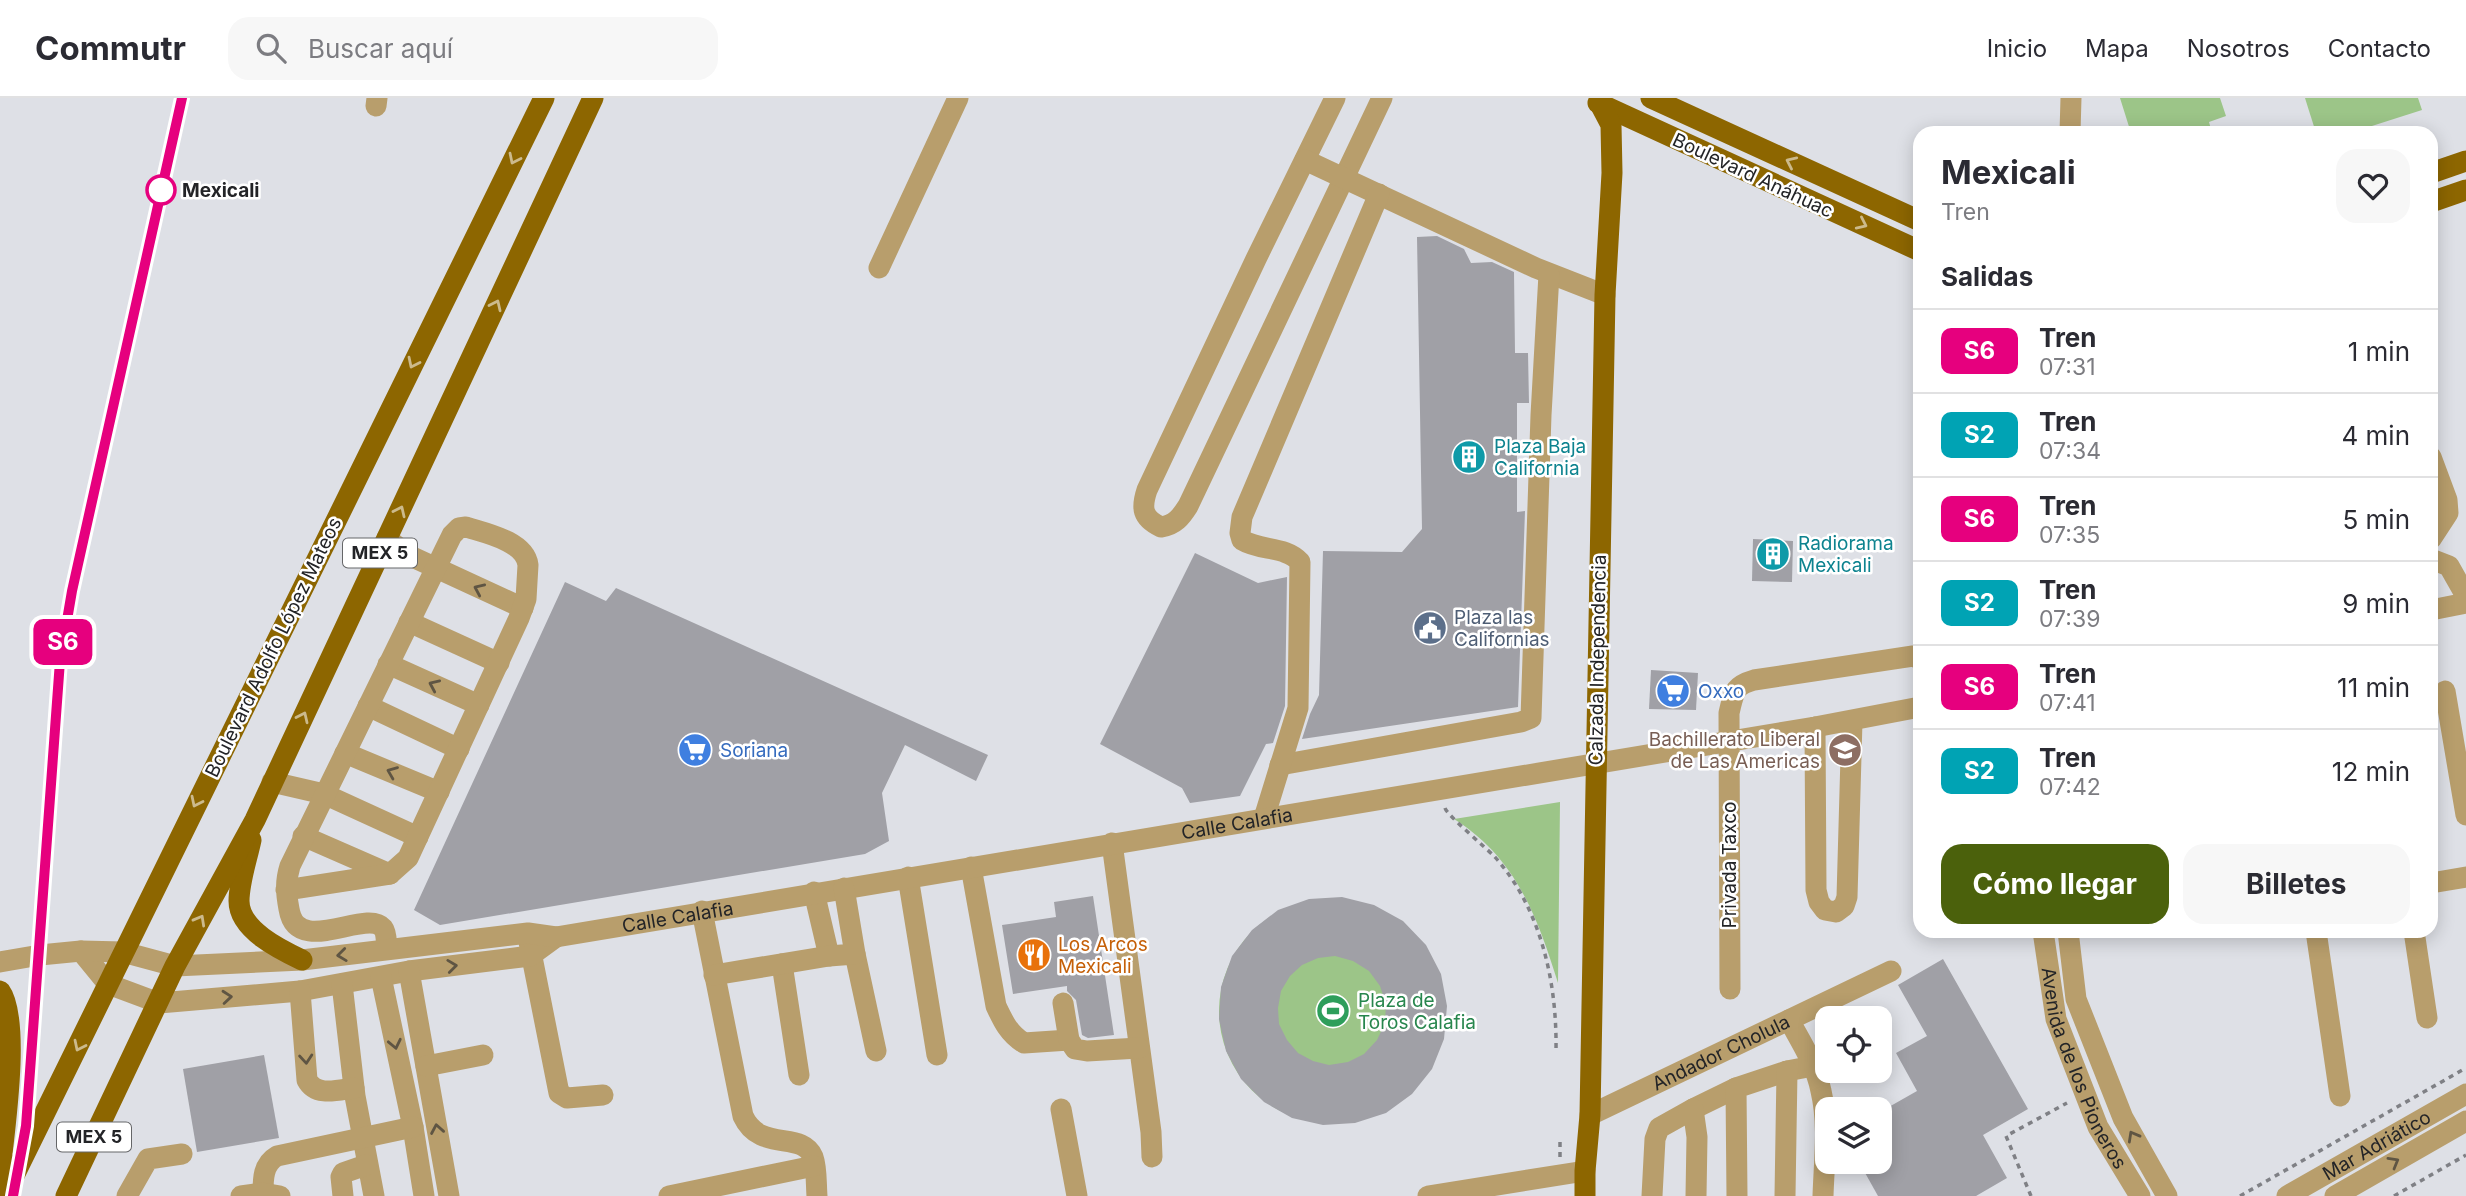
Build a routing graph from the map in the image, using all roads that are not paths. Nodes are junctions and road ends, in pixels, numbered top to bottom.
1 (544, 98) edge
2 (593, 98) edge
3 (958, 98) edge
4 (1335, 98) edge
5 (1382, 98) edge
6 (1651, 98) edge
7 (2071, 98) edge
8 (1596, 100) edge
9 (1618, 112) edge
10 (2070, 126) edge
11 (1305, 160) junction
12 (2466, 161) edge
13 (2438, 171) edge
14 (1343, 178) junction
15 (2466, 191) edge
16 (1379, 194) junction
17 (2438, 200) edge
18 (1913, 218) edge
19 (1913, 248) edge
20 (879, 268) dead end
21 (1549, 274) junction
22 (1605, 295) junction
23 (2438, 476) edge
24 (2438, 528) edge
25 (387, 538) junction
26 (2438, 562) edge
27 (435, 569) junction
28 (2466, 596) edge
29 (2466, 603) edge
30 (523, 608) junction
31 (2438, 612) edge
32 (409, 622) junction
33 (1913, 656) edge
34 (499, 663) junction
35 (388, 664) junction
36 (2445, 691) dead end
37 (479, 705) junction
38 (368, 706) junction
39 (1913, 708) edge
40 (1852, 721) junction
41 (1815, 727) junction
42 (1729, 741) junction
43 (459, 749) junction
44 (345, 753) junction
45 (1595, 764) junction
46 (1280, 765) junction
47 (272, 782) junction
48 (439, 792) junction
49 (324, 794) junction
50 (2466, 815) edge
51 (1264, 818) junction
52 (255, 820) junction
53 (303, 836) junction
54 (418, 837) junction
55 (1112, 843) junction
56 (971, 867) junction
57 (390, 874) junction
58 (908, 877) junction
59 (2466, 877) edge
60 (2438, 882) edge
61 (844, 888) junction
62 (286, 890) junction
63 (814, 892) junction
64 (702, 911) junction
65 (528, 933) junction
66 (556, 937) junction
67 (2044, 938) edge
68 (2069, 938) edge
69 (2317, 938) edge
70 (2415, 938) edge
71 (387, 949) junction
72 (82, 951) junction
73 (123, 952) junction
74 (855, 954) junction
75 (530, 956) junction
76 (829, 957) junction
77 (302, 960) junction
78 (0, 962) edge
79 (782, 964) junction
80 (175, 966) junction
81 (409, 971) junction
82 (1891, 971) dead end
83 (714, 975) junction
84 (381, 977) junction
85 (108, 984) junction
86 (342, 984) junction
87 (1730, 989) dead end
88 (0, 991) edge
89 (300, 991) junction
90 (159, 1003) junction
91 (1063, 1003) dead end
92 (2427, 1018) dead end
93 (1789, 1020) junction
94 (1069, 1040) junction
95 (1139, 1048) junction
96 (876, 1051) dead end
97 (483, 1055) dead end
98 (937, 1055) dead end
99 (426, 1066) junction
100 (1813, 1066) junction
101 (1787, 1071) junction
102 (799, 1075) dead end
103 (354, 1088) junction
104 (1736, 1088) junction
105 (2466, 1094) edge
106 (603, 1095) dead end
107 (2340, 1096) dead end
108 (1061, 1109) dead end
109 (1693, 1109) junction
110 (1590, 1115) junction
111 (2466, 1121) edge
112 (413, 1127) junction
113 (362, 1136) junction
114 (182, 1154) dead end
115 (1152, 1157) dead end
116 (366, 1165) junction
117 (814, 1166) junction
118 (0, 1171) edge
119 (1585, 1171) junction
120 (272, 1194) edge
121 (4, 1196) edge
122 (66, 1196) edge
123 (127, 1196) edge
124 (241, 1196) edge
125 (343, 1196) edge
126 (373, 1196) edge
127 (424, 1196) edge
128 (449, 1196) edge
129 (669, 1196) edge
130 (817, 1196) edge
131 (1077, 1196) edge
132 (1428, 1196) edge
133 (1585, 1196) edge
134 (1652, 1196) edge
135 (1696, 1196) edge
136 (1737, 1196) edge
137 (1785, 1196) edge
138 (1823, 1196) edge
139 (2140, 1196) edge
140 (2166, 1196) edge
141 (2287, 1196) edge
142 (2335, 1196) edge

1 -> 73 main road, Boulevard Adolfo López Mateos / MEX 5
25 -> 2 main road, MEX 5
3 - 20 street
4 - 11 street
5 - 14 street
18 -> 6 main road, Boulevard Anáhuac
7 - 10 street
8 - 9 main road, Calzada Independencia
9 -> 19 main road, Boulevard Anáhuac
9 - 22 main road, Calzada Independencia
11 - 14 street
11 - 14 street
12 - 13 main road
14 - 16 street
15 - 17 main road
16 - 21 street
16 - 46 street
21 - 22 street
21 - 46 street
22 - 45 main road, Calzada Independencia
23 - 24 street
25 - 27 street
47 -> 25 main road, MEX 5
26 - 28 street
30 -> 27 street
27 - 30 street
27 - 32 street
29 - 31 street
30 - 34 street
32 - 34 street
32 - 35 street
33 - 42 street, Privada Taxco
34 - 37 street
37 -> 35 street
35 - 38 street
36 - 50 street
37 - 43 street
38 - 43 street
38 - 44 street
39 - 40 street, Calle Calafia
40 - 41 street, Calle Calafia
40 - 41 street
41 - 42 street, Calle Calafia
42 - 45 street, Calle Calafia
42 - 87 street, Privada Taxco
43 - 48 street
48 -> 44 street
44 - 49 street
45 - 51 street, Calle Calafia
45 - 110 main road, Calzada Independencia
46 - 51 street
47 - 49 street
47 - 52 main road, MEX 5
48 - 54 street
49 - 53 street
49 - 54 street
51 - 55 street, Calle Calafia
52 - 77 main road
80 -> 52 main road, MEX 5
53 - 57 street
53 - 62 street
54 - 57 street
55 - 56 street, Calle Calafia
55 - 95 street
56 - 58 street, Calle Calafia
56 - 94 street
57 - 62 street
58 - 61 street, Calle Calafia
58 - 98 street
59 - 60 street
61 - 63 street, Calle Calafia
61 - 74 street
62 - 71 street
63 - 64 street, Calle Calafia
63 - 76 street
64 - 66 street, Calle Calafia
64 - 83 street
65 - 66 street, Calle Calafia
65 - 71 street, Calle Calafia
65 - 75 street
66 - 75 street, Calle Calafia
67 - 139 street, Avenida de los Pioneros
140 -> 68 street, Avenida de los Pioneros
69 - 107 street
70 - 92 street
71 -> 77 street, Calle Calafia
72 - 73 street, Calle Calafia
72 - 78 street, Calle Calafia
72 - 85 street
73 - 80 street, Calle Calafia
73 - 85 main road, Boulevard Adolfo López Mateos / MEX 5
74 - 76 street
74 - 96 street
81 -> 75 street, Calle Calafia
75 - 106 street
76 - 79 street
77 - 80 street, Calle Calafia
79 - 83 street
79 - 102 street
80 - 90 main road, MEX 5
81 - 84 street, Calle Calafia
81 - 99 street
82 - 93 street, Andador Cholula
83 - 117 street
84 - 86 street, Calle Calafia
84 -> 112 street
85 - 90 street
85 -> 121 main road, Boulevard Adolfo López Mateos / MEX 5
86 - 89 street, Calle Calafia
86 - 103 street
88 - 118 main road
90 -> 89 street, Calle Calafia
89 -> 103 street
90 - 122 main road, MEX 5
91 - 94 street
93 - 100 street
93 - 110 street, Andador Cholula
94 - 95 street
95 - 115 street
97 - 99 street
128 -> 99 street
100 - 101 street
100 - 138 street
101 - 104 street
101 - 137 street
103 - 113 street
104 - 109 street
104 - 136 street
105 - 141 street, Mar Adriático
108 - 131 street
109 - 134 street
109 - 135 street
110 - 119 main road, Calzada Independencia
142 -> 111 street, Mar Adriático
112 - 113 street
112 - 127 street
113 - 116 street
113 - 120 street
114 - 123 street
116 - 125 street
116 - 126 street
117 - 129 street
117 - 130 street
119 - 132 street
119 - 133 main road, Calzada Independencia
120 - 124 street

